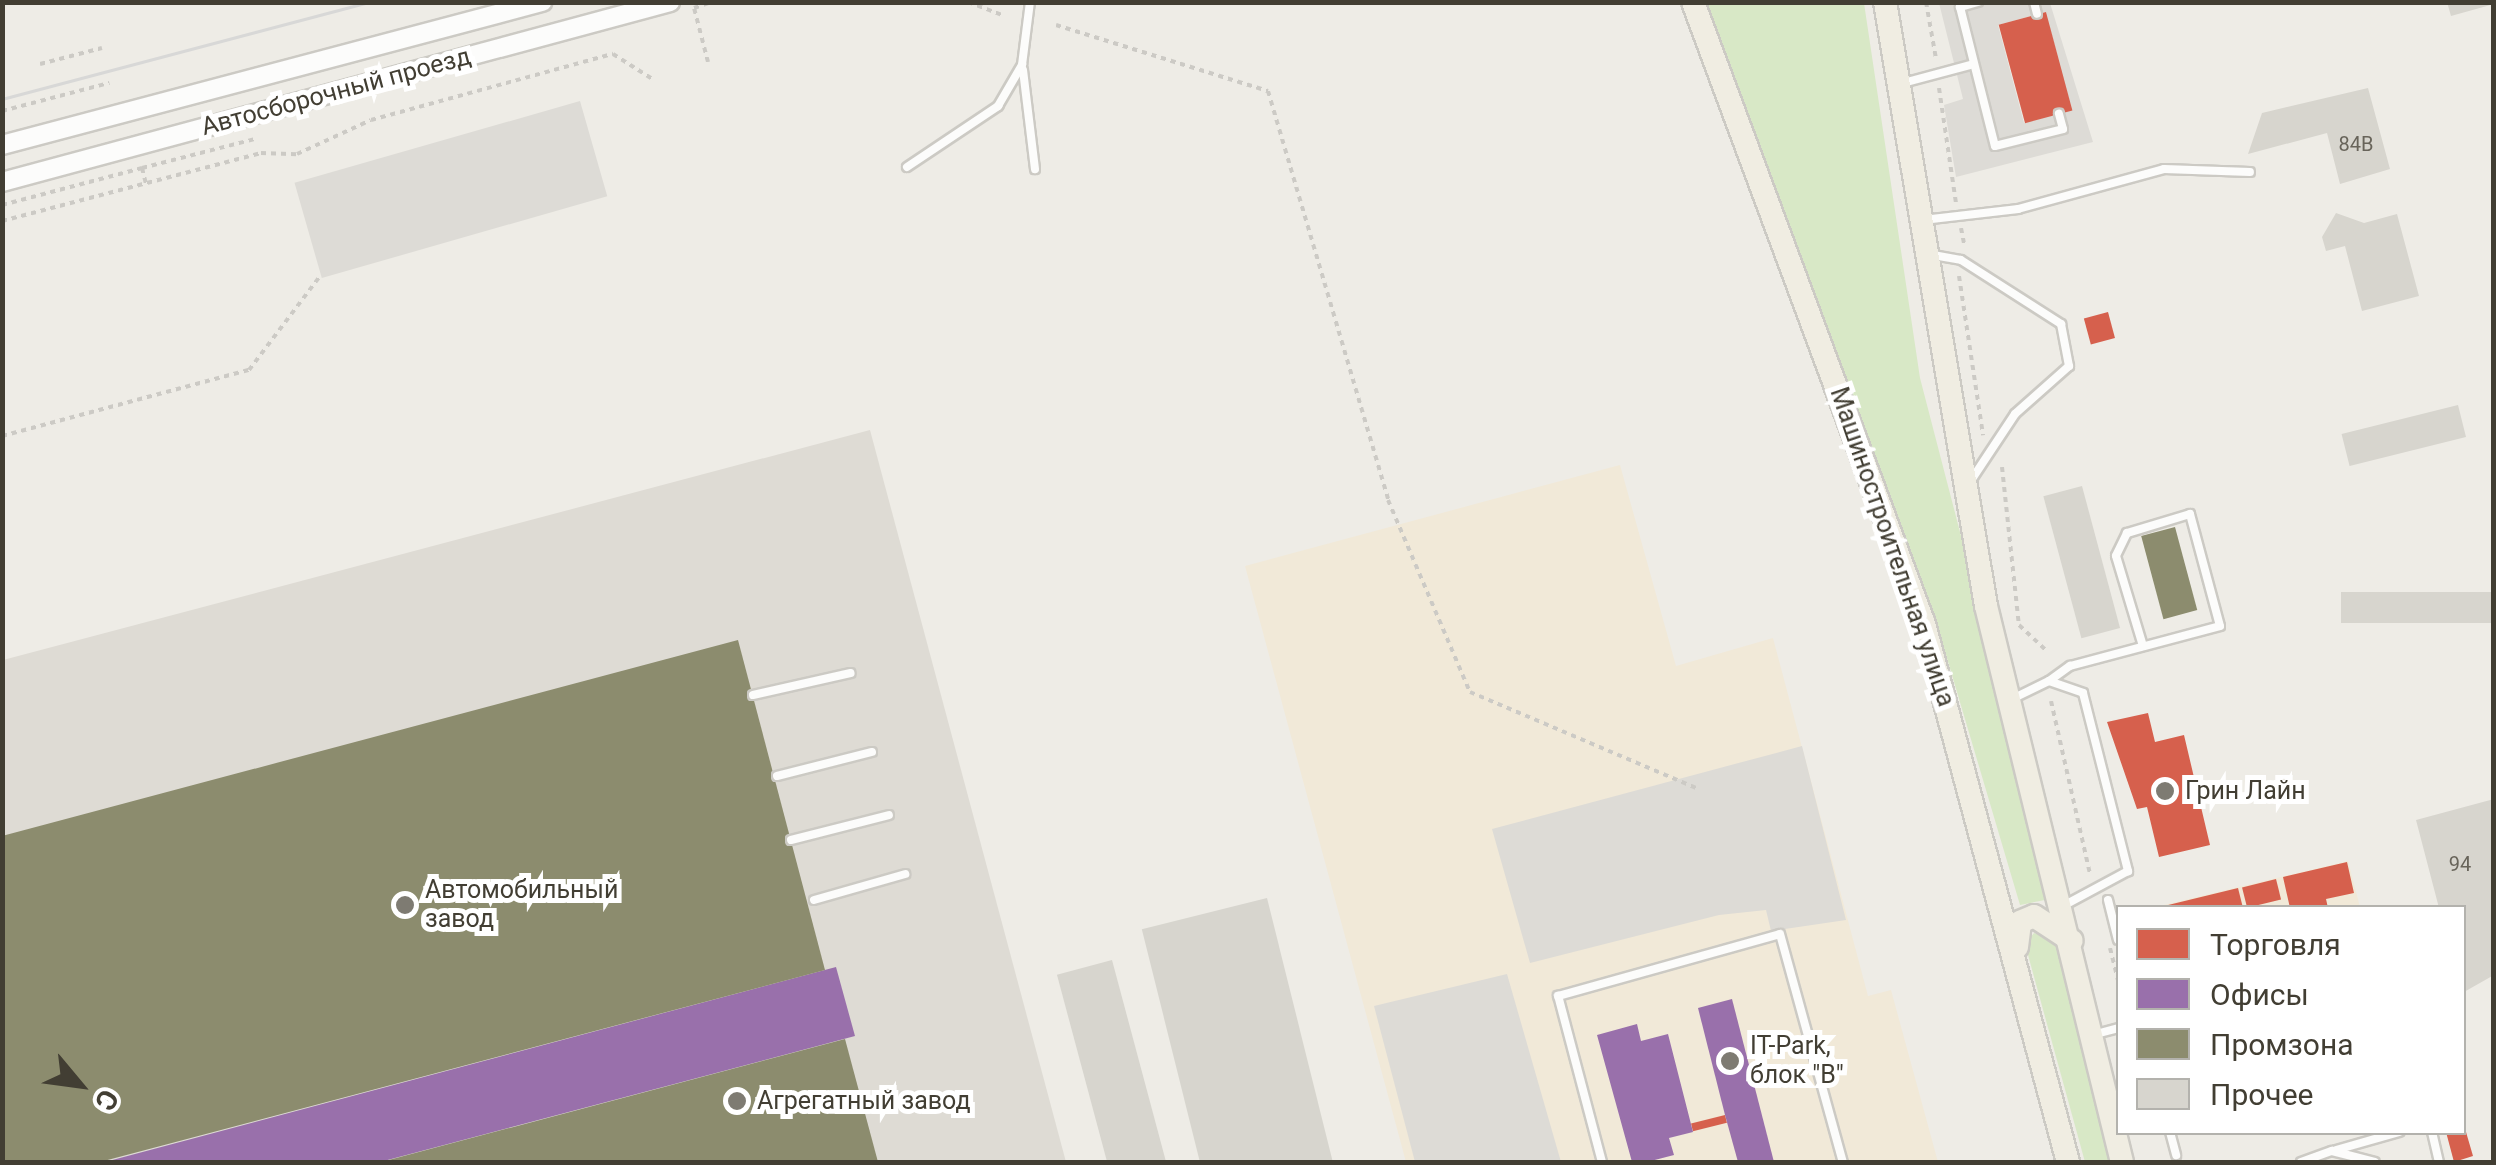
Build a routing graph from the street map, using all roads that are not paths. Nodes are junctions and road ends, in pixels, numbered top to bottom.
1 (542, 2) edge
2 (670, 2) edge
3 (1030, 2) edge
4 (1693, 2) edge
5 (1886, 2) edge
6 (1978, 2) edge
7 (2034, 2) edge
8 (2037, 14) dead end
9 (1974, 64) junction
10 (1022, 65) junction
11 (1899, 84) junction
12 (2059, 114) dead end
13 (2, 146) edge
14 (907, 167) dead end
15 (1035, 168) dead end
16 (2250, 172) dead end
17 (2, 182) edge
18 (1918, 220) junction
19 (1924, 254) junction
20 (1963, 491) junction
21 (2143, 646) junction
22 (851, 672) dead end
23 (2049, 681) junction
24 (753, 695) dead end
25 (2010, 700) junction
26 (872, 752) dead end
27 (777, 776) dead end
28 (889, 815) dead end
29 (791, 840) dead end
30 (905, 874) dead end
31 (814, 900) dead end
32 (2108, 900) dead end
33 (2060, 908) junction
34 (2116, 932) edge
35 (2072, 941) junction
36 (2016, 953) junction
37 (2116, 1029) edge
38 (2092, 1035) junction
39 (2171, 1135) edge
40 (2388, 1135) edge
41 (2433, 1135) edge
42 (2332, 1151) junction
43 (2176, 1156) dead end
44 (1602, 1162) edge
45 (1843, 1162) edge
46 (2068, 1162) edge
47 (2122, 1162) edge
48 (2302, 1162) edge
49 (2375, 1162) edge
50 (2439, 1162) edge

1 - 13 street, Автосборочный проезд
2 - 17 street, Автосборочный проезд
3 - 10 lane
4 - 36 main road, Машиностроительная улица
5 - 11 main road
6 - 9 lane
7 - 8 lane
9 - 11 lane
9 - 12 lane
10 - 14 lane
10 - 15 lane
11 - 18 main road
16 - 18 lane
18 - 19 main road
19 - 20 main road
19 - 20 lane
20 - 25 main road
21 - 21 lane
21 - 23 lane
22 - 24 lane
23 - 25 lane
23 - 33 lane
25 - 33 main road
26 - 27 lane
28 - 29 lane
30 - 31 lane
32 - 34 lane
33 - 35 main road
35 - 36 main road
35 - 38 main road
36 - 46 main road, Машиностроительная улица
37 - 38 lane
38 - 47 main road
39 - 43 lane
40 - 42 lane
41 - 50 lane
42 - 48 lane
42 - 49 lane
44 - 45 lane

